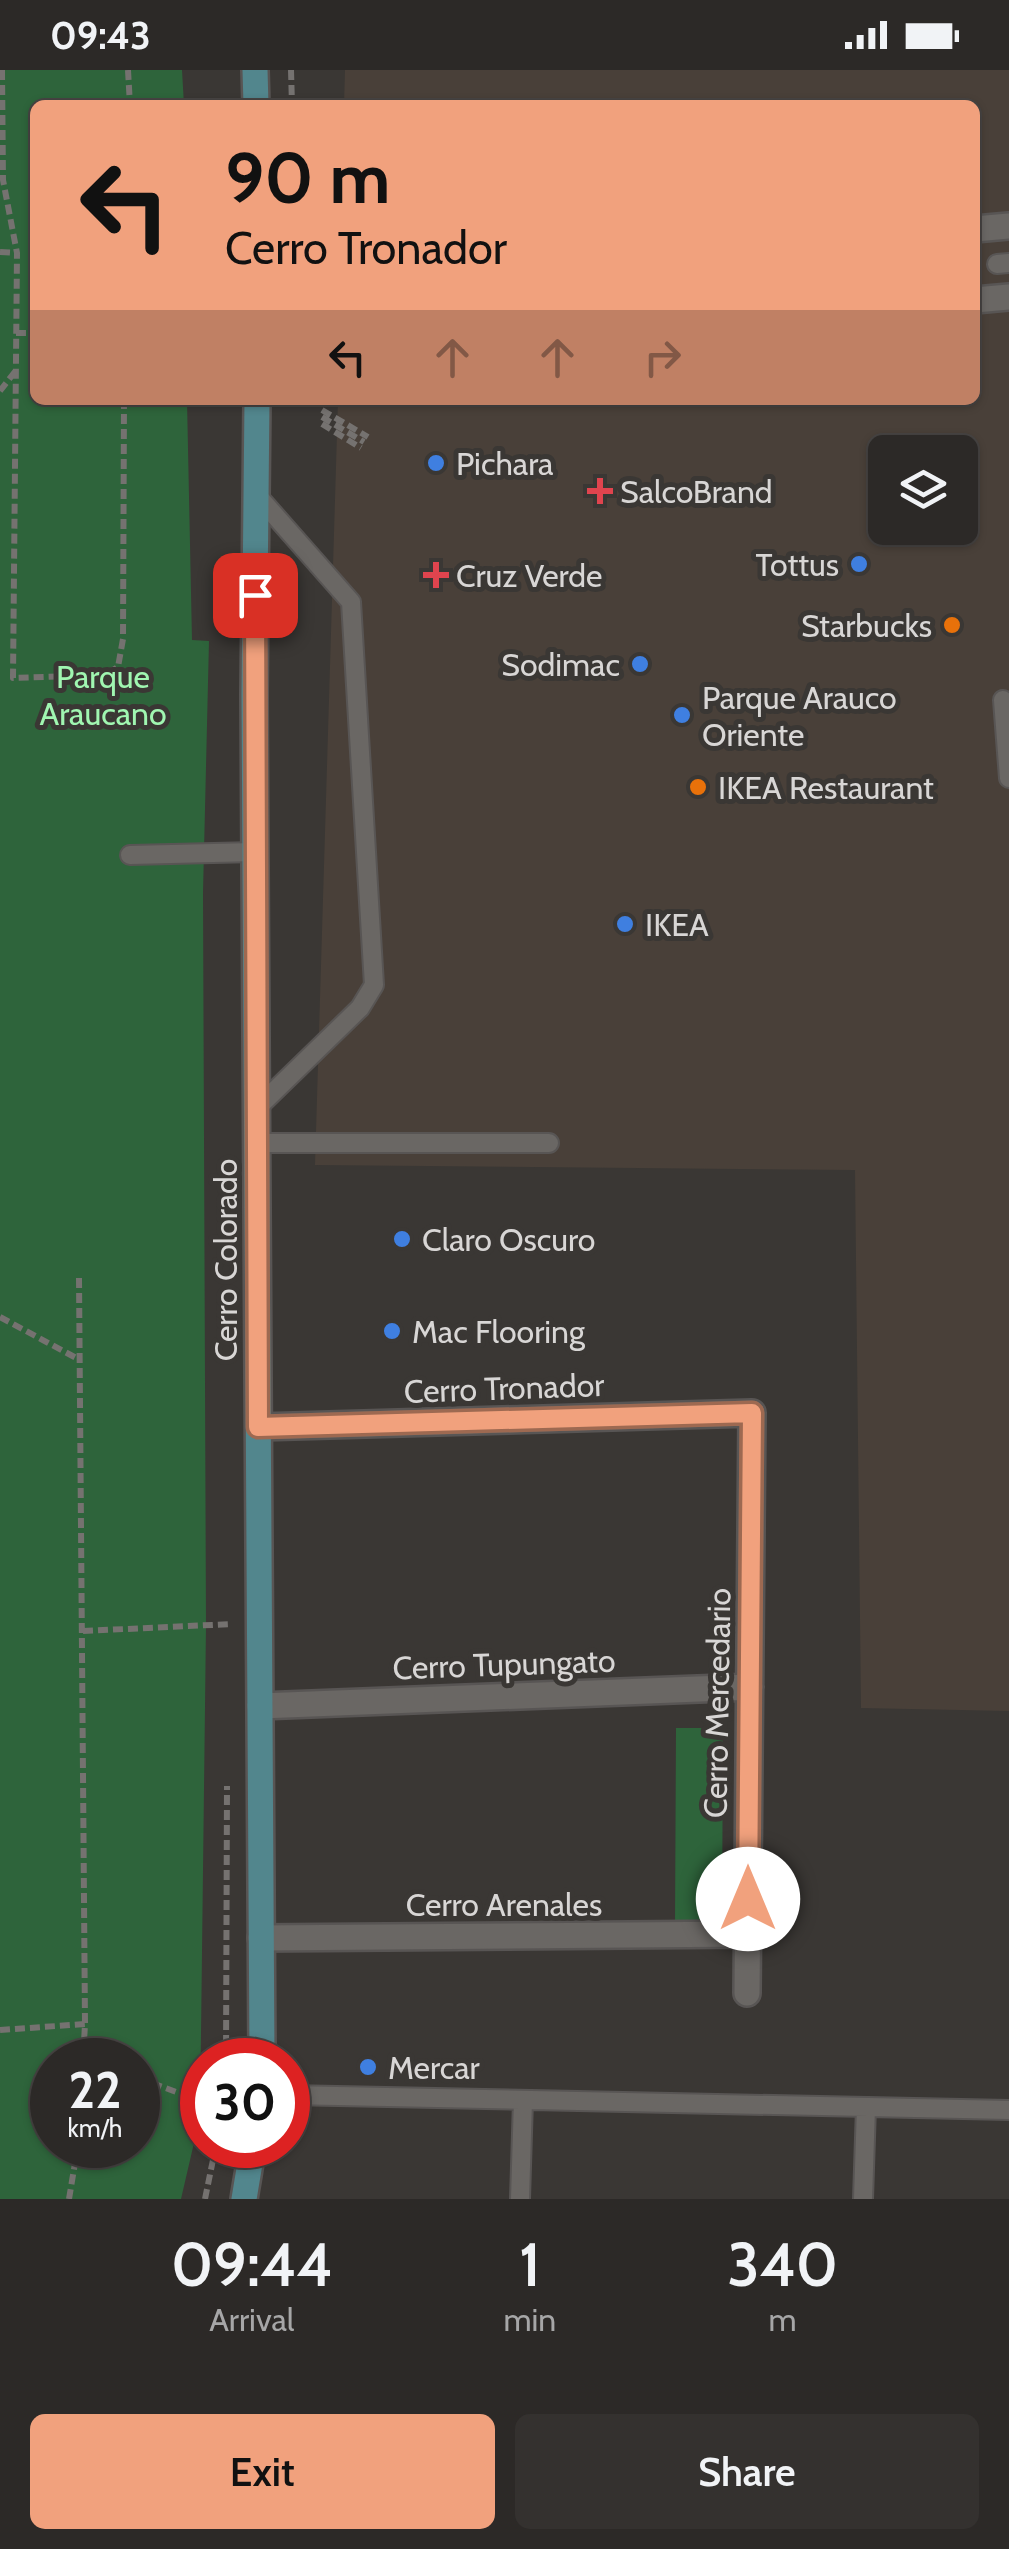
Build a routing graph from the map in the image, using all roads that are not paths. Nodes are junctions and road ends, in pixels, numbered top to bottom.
1 (255, 70) edge
2 (256, 100) edge
3 (1009, 226) edge
4 (980, 229) edge
5 (1009, 297) edge
6 (980, 300) edge
7 (257, 405) edge
8 (256, 494) junction
9 (1003, 700) dead end
10 (1009, 778) edge
11 (255, 852) junction
12 (130, 855) dead end
13 (257, 1108) junction
14 (257, 1143) junction
15 (549, 1143) dead end
16 (752, 1413) joint
17 (258, 1427) junction
18 (750, 1687) junction
19 (260, 1706) junction
20 (748, 1934) junction
21 (261, 1938) junction
22 (747, 1993) dead end
23 (262, 2038) edge
24 (310, 2095) edge
25 (523, 2100) junction
26 (866, 2107) junction
27 (1009, 2110) edge
28 (249, 2168) edge
29 (244, 2199) edge
30 (520, 2199) edge
31 (863, 2199) edge

1 - 2 street
3 - 4 street
5 - 6 street
7 - 8 street, Cerro Colorado
8 - 11 street, Cerro Colorado
8 - 13 lane
9 - 10 lane
11 - 12 lane
11 - 13 street, Cerro Colorado
13 - 14 street, Cerro Colorado
14 - 15 lane
14 - 17 street, Cerro Colorado
16 - 17 street, Cerro Tronador
16 - 18 street, Cerro Mercedario
17 - 19 street, Cerro Colorado
18 - 19 street, Cerro Tupungato
18 - 20 street, Cerro Mercedario
19 - 21 street, Cerro Colorado
20 - 21 street, Cerro Arenales
20 - 22 street, Cerro Mercedario
21 - 23 street, Cerro Colorado
24 - 25 lane
25 - 26 lane
25 - 30 lane
26 - 27 lane
26 - 31 lane
28 - 29 street

